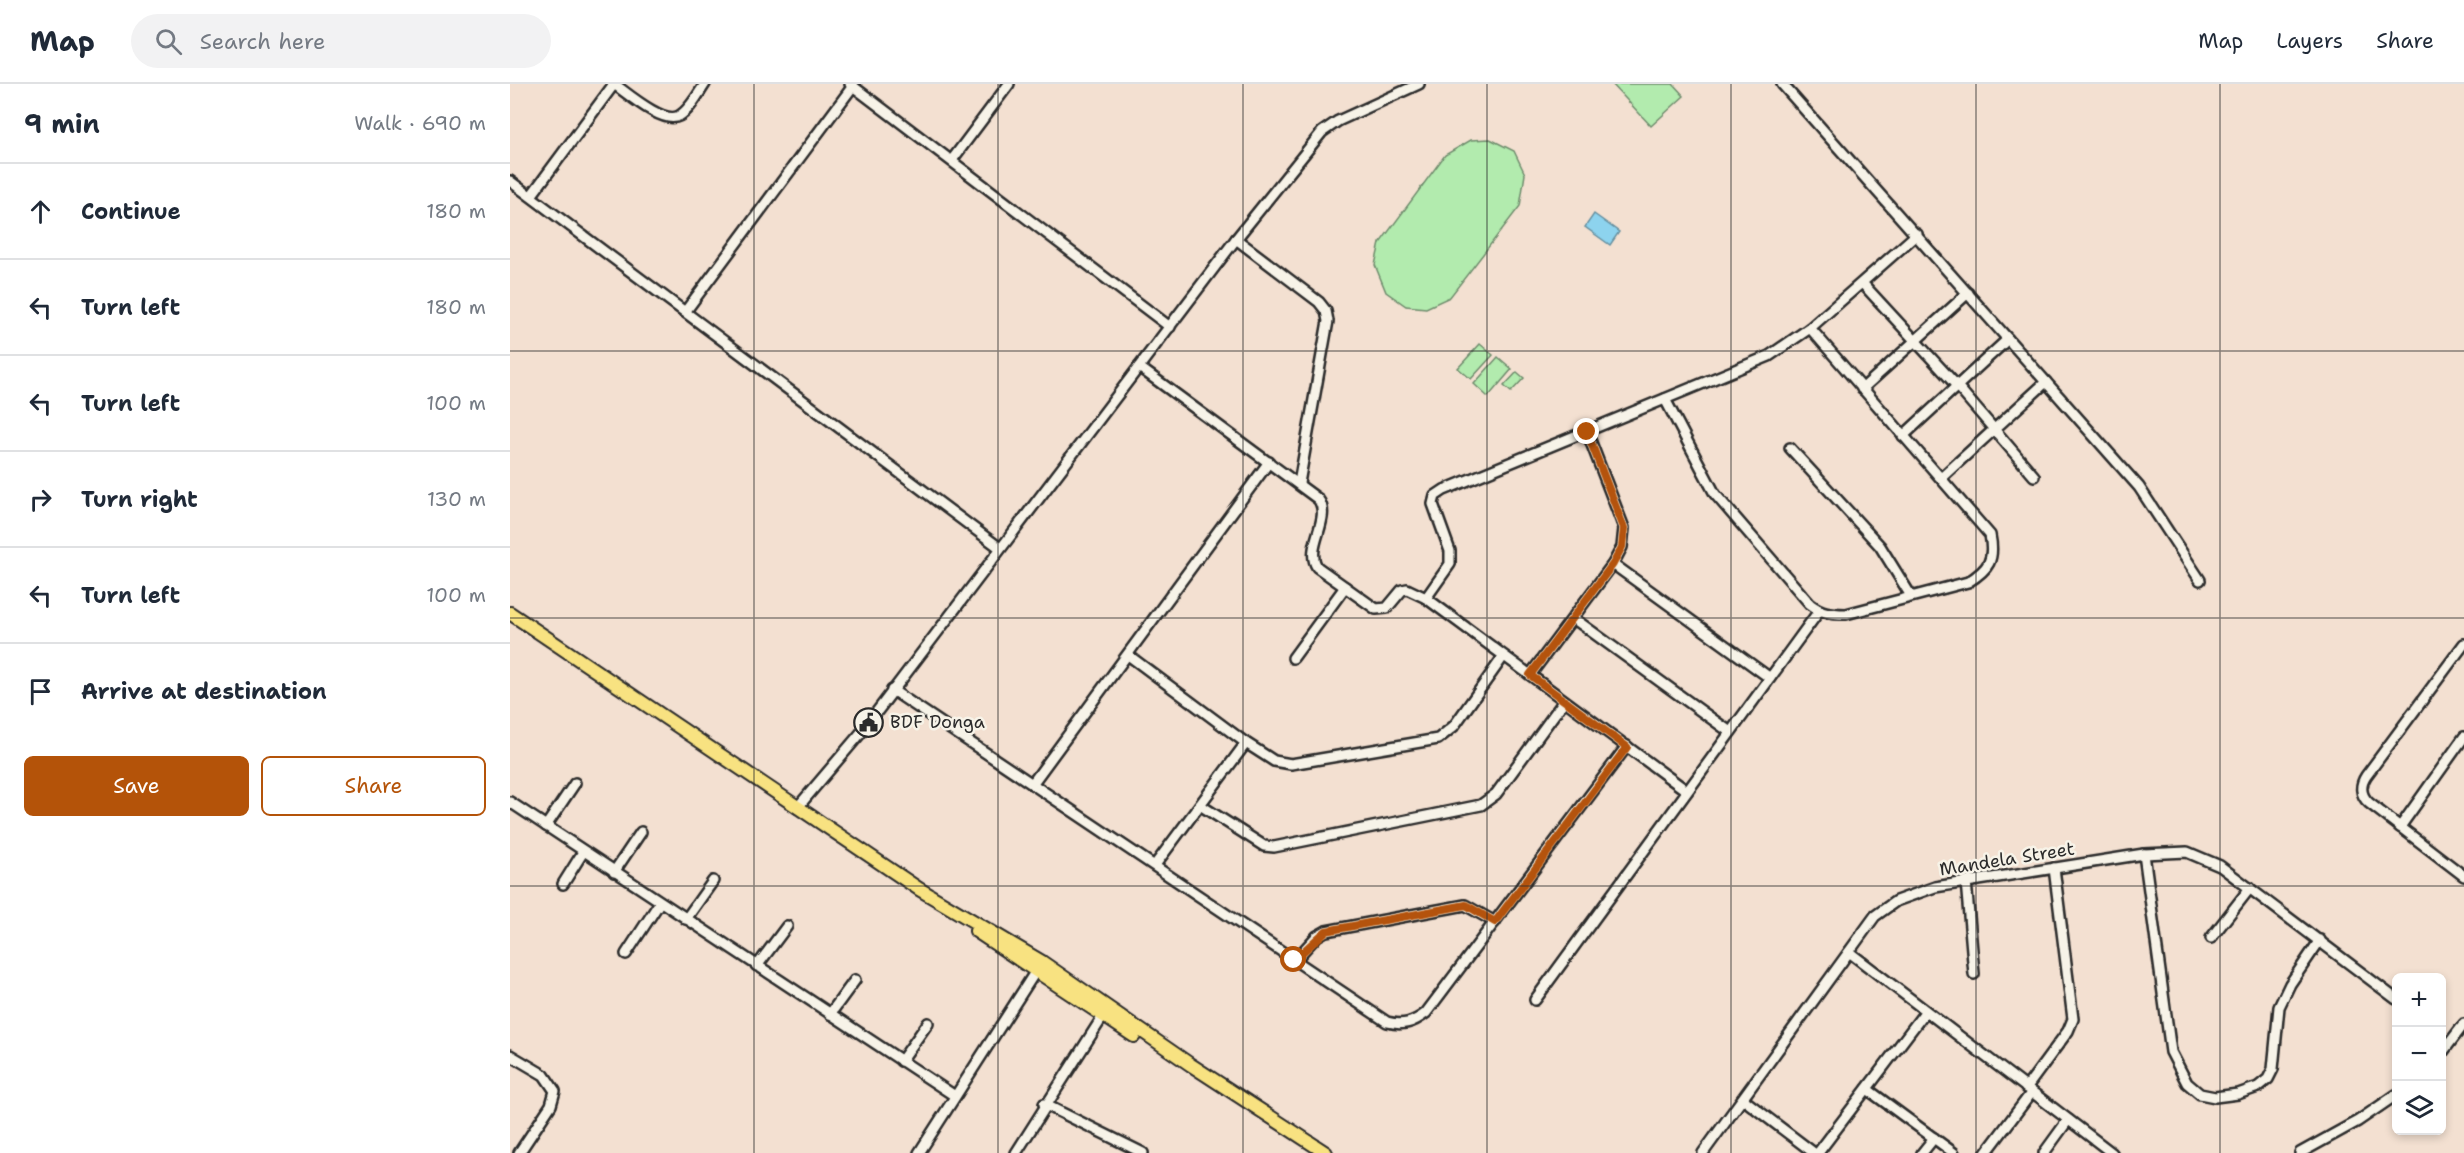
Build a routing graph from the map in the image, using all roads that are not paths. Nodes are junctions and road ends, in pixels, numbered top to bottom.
1 (614, 84) edge
2 (705, 84) edge
3 (1009, 84) edge
4 (1782, 84) edge
5 (851, 85) edge
6 (1412, 85) edge
7 (952, 160) junction
8 (510, 181) edge
9 (531, 196) junction
10 (1917, 234) junction
11 (1236, 239) junction
12 (1863, 284) junction
13 (1968, 294) junction
14 (685, 312) junction
15 (1170, 327) junction
16 (1810, 328) junction
17 (2008, 339) junction
18 (1917, 342) junction
19 (1139, 367) junction
20 (2046, 382) junction
21 (1957, 386) junction
22 (1862, 389) junction
23 (1665, 399) junction
24 (1994, 429) junction
25 (1587, 432) junction
26 (1903, 436) junction
27 (1790, 448) dead end
28 (1269, 462) junction
29 (2034, 476) dead end
30 (1941, 478) junction
31 (1299, 483) junction
32 (1000, 548) junction
33 (1613, 564) junction
34 (2200, 579) dead end
35 (1345, 587) junction
36 (1911, 596) junction
37 (1426, 598) junction
38 (1819, 611) junction
39 (510, 614) edge
40 (1573, 618) junction
41 (510, 622) edge
42 (2464, 644) edge
43 (1128, 655) junction
44 (1503, 657) junction
45 (1293, 658) dead end
46 (1530, 675) junction
47 (1770, 678) junction
48 (892, 690) junction
49 (1564, 701) junction
50 (637, 702) junction
51 (1730, 732) junction
52 (2464, 737) edge
53 (1246, 743) junction
54 (1627, 747) junction
55 (575, 783) dead end
56 (1032, 784) junction
57 (1687, 791) junction
58 (510, 802) edge
59 (1200, 805) junction
60 (797, 808) junction
61 (546, 826) junction
62 (2400, 827) junction
63 (641, 832) dead end
64 (583, 852) junction
65 (2144, 854) junction
66 (1155, 865) junction
67 (2054, 868) junction
68 (614, 872) junction
69 (2464, 876) edge
70 (713, 880) dead end
71 (1965, 881) junction
72 (563, 884) dead end
73 (2250, 888) junction
74 (660, 902) junction
75 (686, 919) junction
76 (1495, 922) junction
77 (787, 926) dead end
78 (2211, 938) dead end
79 (2320, 940) junction
80 (1849, 952) junction
81 (626, 954) dead end
82 (1294, 960) junction
83 (757, 966) junction
84 (1039, 966) junction
85 (1974, 974) dead end
86 (855, 980) dead end
87 (2392, 995) edge
88 (1535, 1000) dead end
89 (1106, 1012) junction
90 (1925, 1012) junction
91 (830, 1014) junction
92 (928, 1023) dead end
93 (2464, 1024) edge
94 (2446, 1040) edge
95 (2450, 1043) junction
96 (2446, 1048) edge
97 (510, 1055) edge
98 (902, 1061) junction
99 (1867, 1089) junction
100 (2029, 1090) junction
101 (955, 1096) junction
102 (2392, 1098) edge
103 (1743, 1099) junction
104 (1044, 1104) junction
105 (2068, 1120) junction
106 (1934, 1138) junction
107 (519, 1153) edge
108 (919, 1153) edge
109 (1016, 1153) edge
110 (1143, 1153) edge
111 (1313, 1153) edge
112 (1326, 1153) edge
113 (1703, 1153) edge
114 (1816, 1153) edge
115 (1922, 1153) edge
116 (1954, 1153) edge
117 (1986, 1153) edge
118 (2043, 1153) edge
119 (2112, 1153) edge
120 (2300, 1153) edge

1 - 2 street
1 - 9 street
3 - 7 street
4 - 10 street
5 - 7 street
5 - 14 street
6 - 11 street
7 - 15 street
8 - 9 street
9 - 14 street
10 - 12 street
10 - 13 street
11 - 15 street
11 - 31 street
12 - 16 street
12 - 18 street
13 - 17 street
13 - 18 street
14 - 32 street
15 - 19 street
16 - 22 street
16 - 23 street
17 - 20 street
17 - 21 street
18 - 21 street
18 - 22 street
19 - 28 street
19 - 32 street
20 - 24 street
20 - 34 street
21 - 24 street
21 - 26 street
22 - 26 street
23 - 25 street
23 - 38 street
24 - 29 street
24 - 30 street
25 - 33 street
25 - 37 street
26 - 30 street
27 - 36 street
28 - 31 street
28 - 43 street
30 - 36 street
31 - 35 street
32 - 48 street
33 - 40 street
33 - 47 street
35 - 37 street
35 - 45 street
36 - 38 street
37 - 44 street
38 - 47 street
39 - 50 main road
40 - 46 street
40 - 51 street
41 - 50 main road
42 - 62 street
43 - 53 street
43 - 56 street
44 - 46 street
44 - 53 street
46 - 49 street
47 - 51 street
48 - 56 street
48 - 60 street
49 - 54 street
49 - 59 street
50 - 60 main road
51 - 57 street
52 - 62 street
53 - 59 street
54 - 57 street
54 - 76 street
55 - 61 street
56 - 66 street
57 - 88 street
58 - 61 street
59 - 66 street
60 - 84 main road
61 - 64 street
62 - 69 street
63 - 68 street
64 - 68 street
64 - 72 street
65 - 67 street, Mandela Street
65 - 73 street, Mandela Street
65 - 79 street
66 - 82 street
67 - 71 street, Mandela Street
67 - 100 street
68 - 74 street
70 - 75 street
71 - 80 street, Mandela Street
71 - 85 street
73 - 78 street
73 - 79 street, Mandela Street
74 - 75 street
74 - 81 street
75 - 83 street
76 - 82 street
76 - 82 street
77 - 83 street
79 - 87 street, Mandela Street
80 - 90 street
80 - 103 street, Mandela Street
83 - 91 street
84 - 89 main road
84 - 101 street
86 - 91 street
89 - 104 street
89 - 111 main road
89 - 112 main road
90 - 99 street
90 - 100 street
91 - 98 street
92 - 98 street
93 - 95 street
94 - 95 street
95 - 96 street
97 - 107 street
98 - 101 street
99 - 106 street
99 - 114 street
100 - 105 street
100 - 117 street
101 - 108 street
102 - 120 street
103 - 113 street, Mandela Street
103 - 114 street
104 - 109 street
104 - 110 street
105 - 118 street
105 - 119 street
106 - 115 street
106 - 116 street

